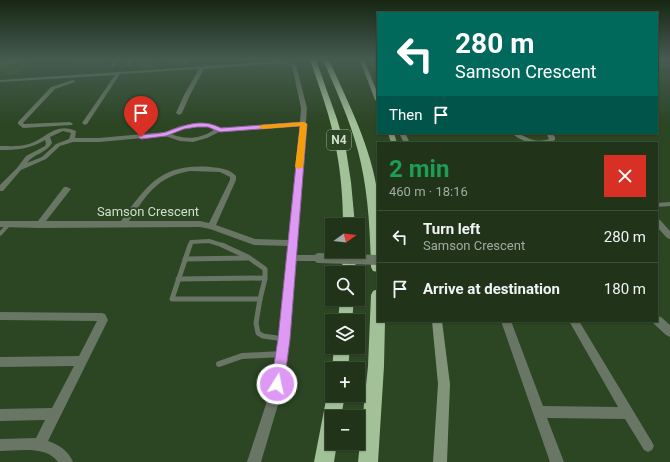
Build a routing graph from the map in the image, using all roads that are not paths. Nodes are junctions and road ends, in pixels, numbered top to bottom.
1 (67, 82) edge
2 (113, 82) edge
3 (194, 82) edge
4 (298, 82) edge
5 (319, 82) edge
6 (335, 82) edge
7 (371, 82) edge
8 (377, 98) edge
9 (179, 112) dead end
10 (85, 123) dead end
11 (70, 124) dead end
12 (304, 124) junction
13 (218, 130) junction
14 (166, 134) junction
15 (516, 134) edge
16 (550, 134) edge
17 (47, 138) junction
18 (72, 140) junction
19 (528, 142) edge
20 (528, 142) edge
21 (0, 148) edge
22 (44, 152) junction
23 (0, 189) edge
24 (66, 189) dead end
25 (670, 204) edge
26 (658, 205) edge
27 (348, 218) edge
28 (658, 223) edge
29 (0, 224) edge
30 (9, 224) junction
31 (123, 224) junction
32 (38, 225) junction
33 (211, 226) junction
34 (0, 234) edge
35 (670, 236) edge
36 (293, 243) junction
37 (377, 255) edge
38 (249, 258) junction
39 (292, 258) junction
40 (184, 259) junction
41 (377, 260) edge
42 (265, 278) junction
43 (178, 279) junction
44 (260, 299) junction
45 (0, 316) edge
46 (658, 321) edge
47 (377, 322) edge
48 (438, 322) edge
49 (506, 322) edge
50 (575, 322) edge
51 (670, 332) edge
52 (284, 339) junction
53 (282, 354) junction
54 (82, 361) junction
55 (0, 362) edge
56 (219, 364) dead end
57 (539, 412) junction
58 (628, 413) junction
59 (55, 414) junction
60 (0, 415) edge
61 (39, 445) junction
62 (0, 446) edge
63 (648, 446) dead end
64 (326, 450) edge
65 (66, 462) edge
66 (254, 462) edge
67 (324, 462) edge
68 (368, 462) edge
69 (440, 462) edge
70 (557, 462) edge

1 - 11 street
2 - 10 street
3 - 9 street
4 - 12 street
5 - 27 highway, N4
6 - 37 highway, N4
7 - 8 main road
12 - 13 street
12 - 36 street
13 - 14 street
13 - 14 street
14 - 18 street
15 - 19 street
16 - 20 street
17 - 18 street
17 - 21 street
17 - 22 street
18 - 22 street
22 - 23 street
24 - 32 street
25 - 26 street
28 - 35 street
29 - 30 street, Samson Crescent
30 - 32 street, Samson Crescent
30 - 34 lane
31 - 32 street, Samson Crescent
31 - 33 street, Samson Crescent
31 - 33 street
33 - 36 street, Samson Crescent
36 - 39 street
38 - 40 lane
38 - 40 lane
38 - 42 lane
39 - 41 street, bridge
39 - 52 street
40 - 43 lane
42 - 43 lane
42 - 44 lane
43 - 44 lane
44 - 52 lane
45 - 54 street
46 - 51 street
47 - 68 highway
48 - 69 main road
49 - 57 street
50 - 58 street
52 - 53 street
53 - 56 lane
53 - 66 street
54 - 55 street
54 - 59 street
57 - 58 street
57 - 70 street
58 - 63 street
59 - 60 street
59 - 61 street
61 - 62 street
61 - 65 street
64 - 67 highway

